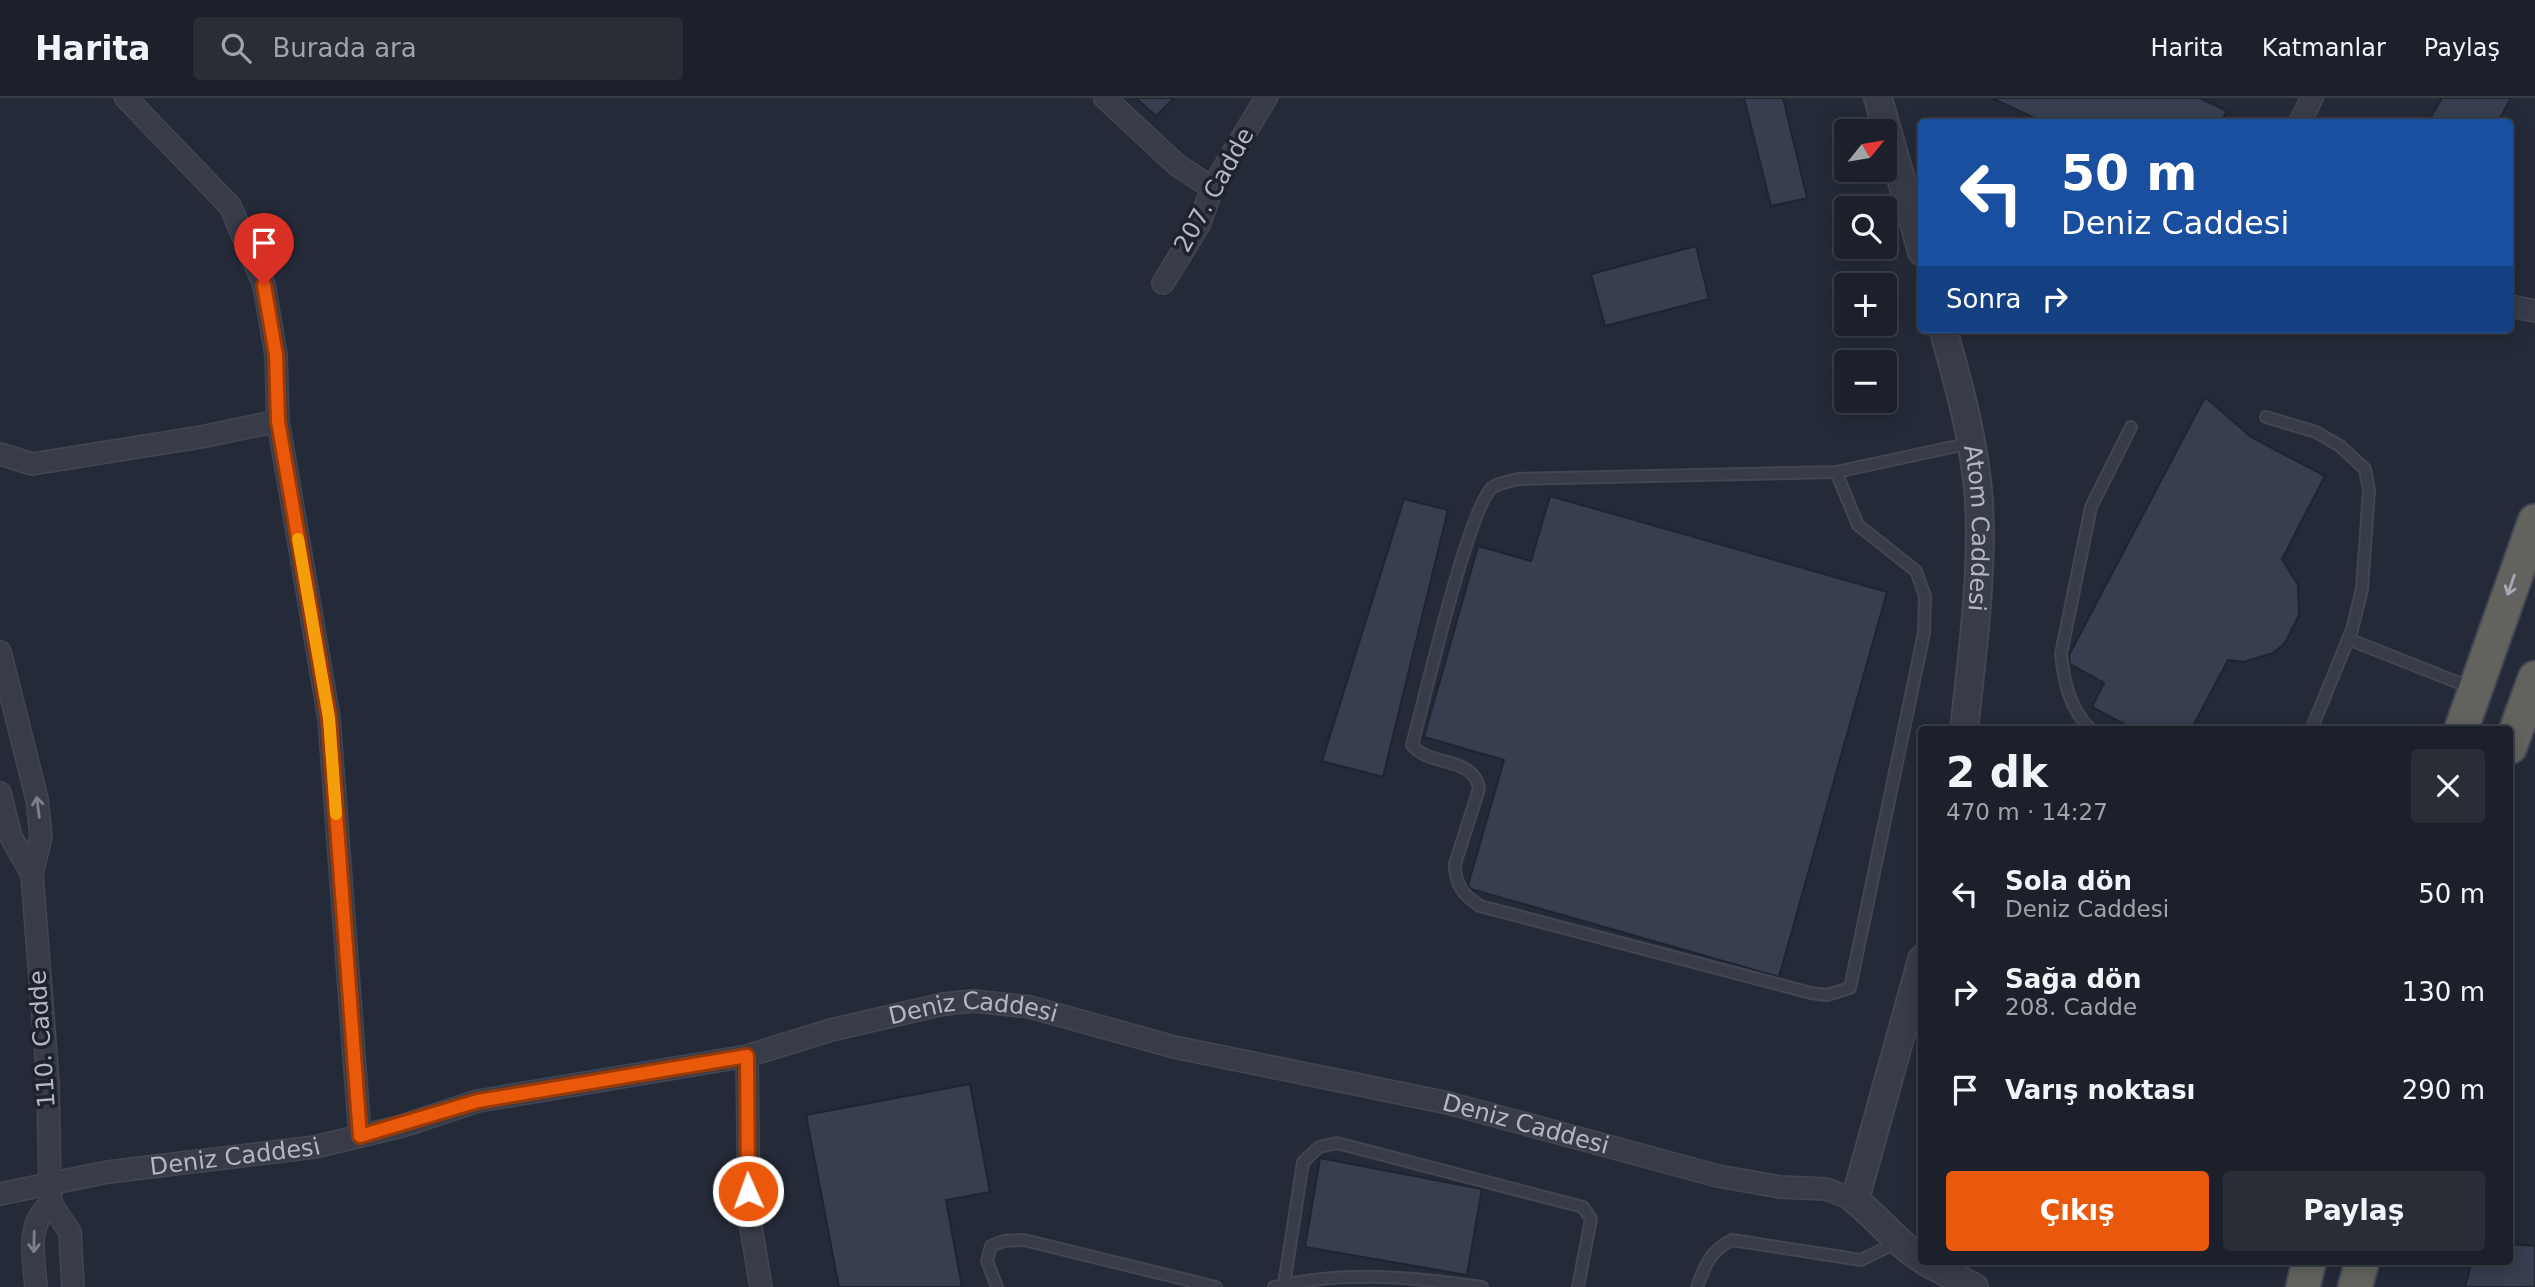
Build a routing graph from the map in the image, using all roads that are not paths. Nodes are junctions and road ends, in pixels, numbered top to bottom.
1 (126, 98) edge
2 (1105, 98) edge
3 (1266, 98) edge
4 (1878, 98) edge
5 (2312, 98) edge
6 (2302, 119) edge
7 (1212, 188) junction
8 (1918, 238) edge
9 (1163, 283) dead end
10 (2513, 307) edge
11 (2535, 311) edge
12 (1944, 333) edge
13 (2266, 417) dead end
14 (278, 421) junction
15 (2131, 426) dead end
16 (1971, 443) junction
17 (0, 454) edge
18 (1836, 472) junction
19 (2535, 521) edge
20 (2348, 639) junction
21 (0, 652) edge
22 (2535, 678) edge
23 (2475, 689) junction
24 (1964, 726) edge
25 (2087, 726) edge
26 (2313, 726) edge
27 (2462, 726) edge
28 (2513, 739) edge
29 (0, 793) edge
30 (32, 874) junction
31 (1918, 974) edge
32 (747, 1056) junction
33 (360, 1136) junction
34 (50, 1193) junction
35 (0, 1194) edge
36 (1856, 1200) junction
37 (1898, 1242) junction
38 (1918, 1256) edge
39 (1932, 1265) edge
40 (2308, 1265) edge
41 (2361, 1265) edge
42 (1279, 1286) edge
43 (36, 1287) edge
44 (73, 1287) edge
45 (761, 1287) edge
46 (997, 1287) edge
47 (1216, 1287) edge
48 (1482, 1287) edge
49 (1578, 1287) edge
50 (1697, 1287) edge
51 (1974, 1287) edge
52 (2303, 1287) edge
53 (2355, 1287) edge

1 - 14 street
2 - 7 street
3 - 7 street, 207. Cadde
4 - 8 street
5 - 6 street
7 - 9 street, 207. Cadde
10 - 11 street
12 - 16 street, Atom Caddesi
13 - 20 lane
14 - 17 street
14 - 33 street
15 - 25 lane
16 - 18 lane
16 - 24 street, Atom Caddesi
18 - 18 lane
19 -> 23 highway
20 - 23 lane
20 - 26 lane
30 -> 21 street, 110. Cadde
22 - 28 highway
23 - 27 highway
29 - 30 street, 110. Cadde
30 - 34 street, 110. Cadde
31 - 36 street
32 - 33 street, Deniz Caddesi
32 - 36 street, Deniz Caddesi
32 - 45 street
33 - 34 street, Deniz Caddesi
34 - 35 street, Deniz Caddesi
34 -> 43 street
34 - 44 street
36 - 37 street, Deniz Caddesi
37 - 38 street, Deniz Caddesi
37 - 50 lane
39 - 51 street
40 - 52 highway
41 - 53 highway
42 - 48 lane
42 - 49 lane
46 - 47 lane

